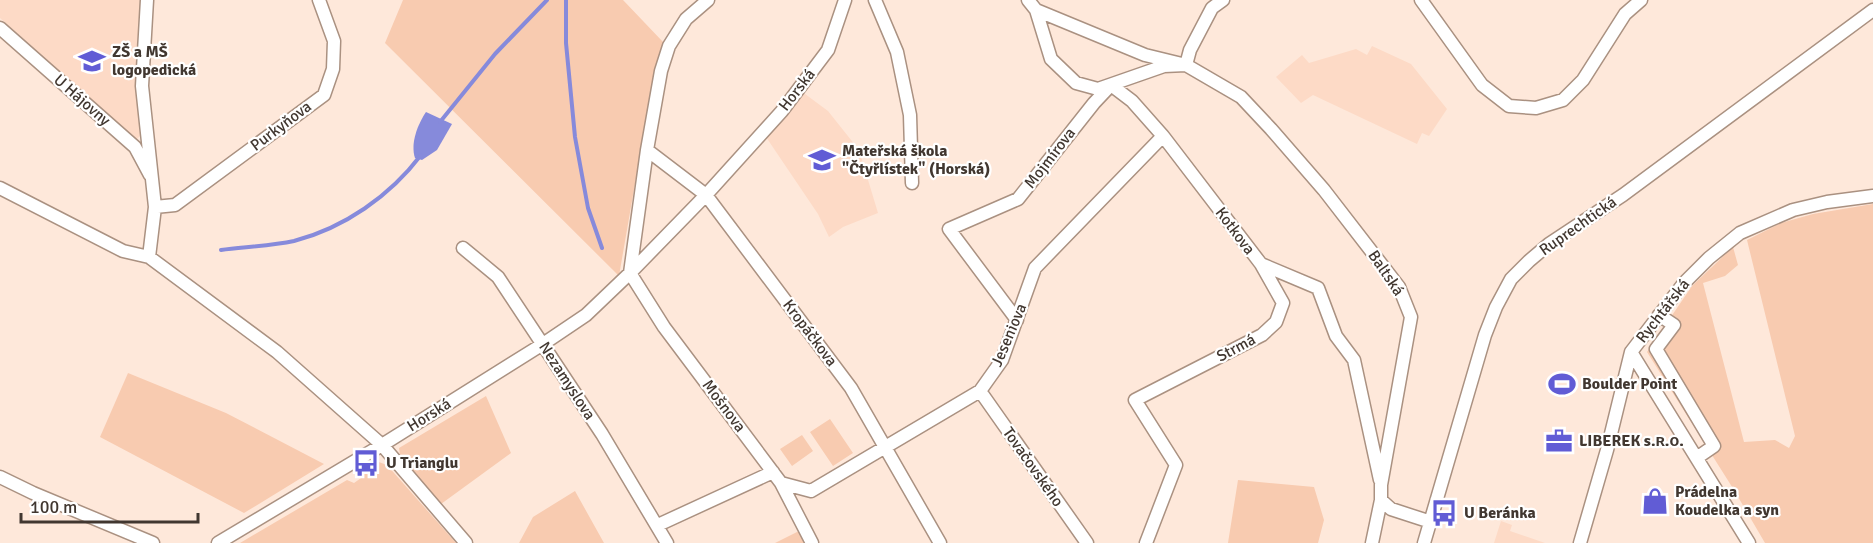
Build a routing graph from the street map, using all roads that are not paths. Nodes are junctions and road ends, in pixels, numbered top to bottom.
1 (147, 0) edge
2 (319, 0) edge
3 (708, 0) edge
4 (845, 0) edge
5 (875, 0) edge
6 (1223, 0) edge
7 (1422, 0) edge
8 (1641, 0) edge
9 (1032, 5) edge
10 (1873, 10) edge
11 (0, 28) edge
12 (1186, 65) junction
13 (1111, 85) junction
14 (1163, 136) junction
15 (647, 150) junction
16 (153, 182) junction
17 (912, 183) dead end
18 (0, 188) edge
19 (706, 195) junction
20 (1873, 196) edge
21 (155, 207) junction
22 (463, 248) dead end
23 (149, 257) junction
24 (1261, 264) junction
25 (630, 273) junction
26 (1659, 315) junction
27 (1017, 320) junction
28 (543, 344) junction
29 (1631, 352) junction
30 (980, 391) junction
31 (382, 445) junction
32 (884, 448) junction
33 (1698, 458) junction
34 (773, 472) junction
35 (0, 477) edge
36 (781, 483) junction
37 (1381, 486) junction
38 (1381, 500) junction
39 (1431, 522) junction
40 (658, 525) junction
41 (153, 543) edge
42 (218, 543) edge
43 (466, 543) edge
44 (667, 543) edge
45 (812, 543) edge
46 (940, 543) edge
47 (1087, 543) edge
48 (1146, 543) edge
49 (1372, 543) edge
50 (1424, 543) edge
51 (1580, 543) edge
52 (1749, 543) edge

1 - 16 street
2 - 21 street, Purkyňova
3 - 15 street
4 - 19 street, Horská
5 - 17 street
6 - 12 street
7 - 8 street
9 - 12 street, Baltská
9 - 13 street
10 - 39 street, Ruprechtická
11 - 16 street, U Hájovny
12 - 13 street
12 - 37 street, Baltská
13 - 14 street, Kotkova
13 - 27 street, Mojmírova
14 - 24 street, Kotkova
14 - 27 street, Jeseniova
15 - 19 street, Kropáčkova
15 - 25 street
16 - 21 street
18 - 23 street
19 - 25 street, Horská
19 - 32 street, Kropáčkova
20 - 26 street, Rychtářská
21 - 23 street
22 - 28 street, Nezamyslova
23 - 31 street
24 - 37 street, Kotkova
24 - 48 street, Strmá
25 - 28 street, Horská
25 - 34 street, Mošnova
26 - 29 street, Rychtářská
26 - 33 street
27 - 30 street, Jeseniova
28 - 31 street, Horská
28 - 40 street, Nezamyslova
29 - 33 street
29 - 51 street, Rychtářská
30 - 32 street, Jeseniova
30 - 47 street, Tovačovského
31 - 42 street, Horská
31 - 43 street
32 - 36 street, Jeseniova
32 - 46 street, Kropáčkova
33 - 52 street
34 - 36 street, Mošnova
34 - 40 street
35 - 41 street
36 - 45 street, Mošnova
37 - 38 street, Baltská
38 - 39 street
38 - 49 street, Baltská
39 - 50 street, Ruprechtická
40 - 44 street, Nezamyslova

